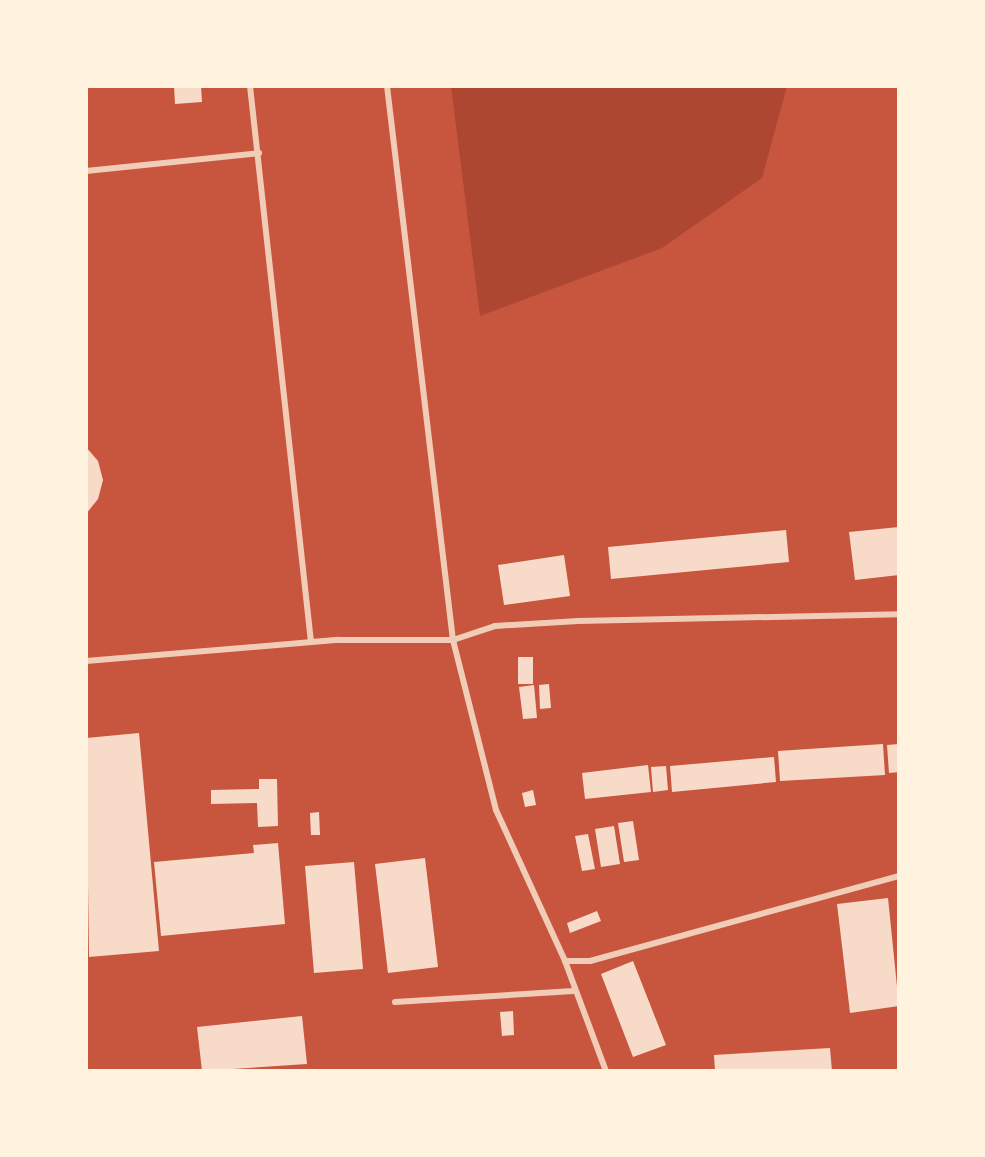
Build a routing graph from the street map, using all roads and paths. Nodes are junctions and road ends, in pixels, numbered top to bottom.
1 (250, 86) edge
2 (387, 86) edge
3 (259, 153) junction
4 (86, 171) edge
5 (899, 614) edge
6 (453, 640) junction
7 (311, 642) junction
8 (86, 661) edge
9 (899, 876) edge
10 (565, 961) junction
11 (574, 991) junction
12 (395, 1002) dead end
13 (606, 1071) edge

1 - 3 lane
2 - 6 lane
3 - 4 lane
3 - 7 lane
5 - 6 lane
6 - 7 lane
6 - 10 lane
7 - 8 lane
9 - 10 lane
10 - 11 lane
11 - 12 lane
11 - 13 lane

